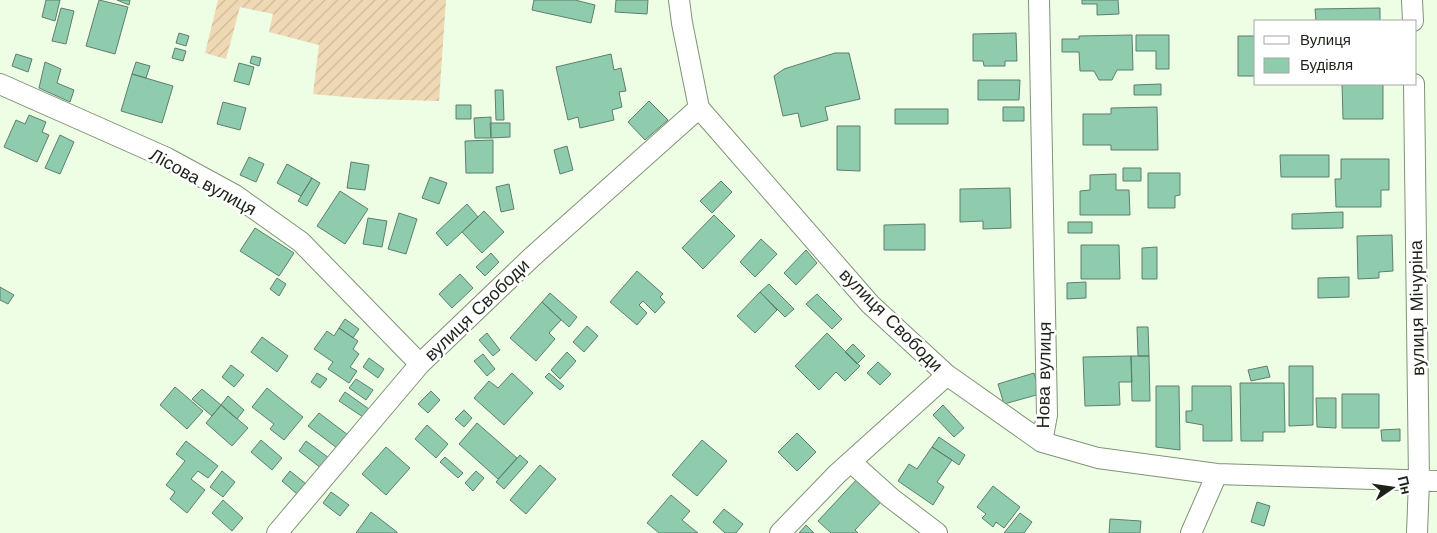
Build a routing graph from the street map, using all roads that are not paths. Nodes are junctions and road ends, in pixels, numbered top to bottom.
1 (679, 0) edge
2 (1039, 0) edge
3 (1412, 0) edge
4 (1413, 20) edge
5 (0, 84) edge
6 (1414, 85) edge
7 (699, 108) junction
8 (420, 364) junction
9 (947, 375) junction
10 (1042, 442) junction
11 (851, 462) junction
12 (1217, 474) junction
13 (1428, 481) edge
14 (277, 533) edge
15 (780, 533) edge
16 (937, 533) edge
17 (1191, 533) edge
18 (1417, 533) edge

1 - 7 street, вулиця Свободи
2 - 10 street, Нова вулиця
3 - 4 street
5 - 8 street, Лісова вулиця
6 - 13 street, вулиця Мічуріна
7 - 8 street, вулиця Свободи
7 - 9 street, вулиця Свободи
8 - 14 street, вулиця Свободи
9 - 10 street, вулиця Свободи
9 - 11 street
10 - 12 street, Нова вулиця
11 - 15 street
11 - 16 street
12 - 13 street, Нова вулиця
12 - 17 street
13 - 18 street, вулиця Мічуріна

